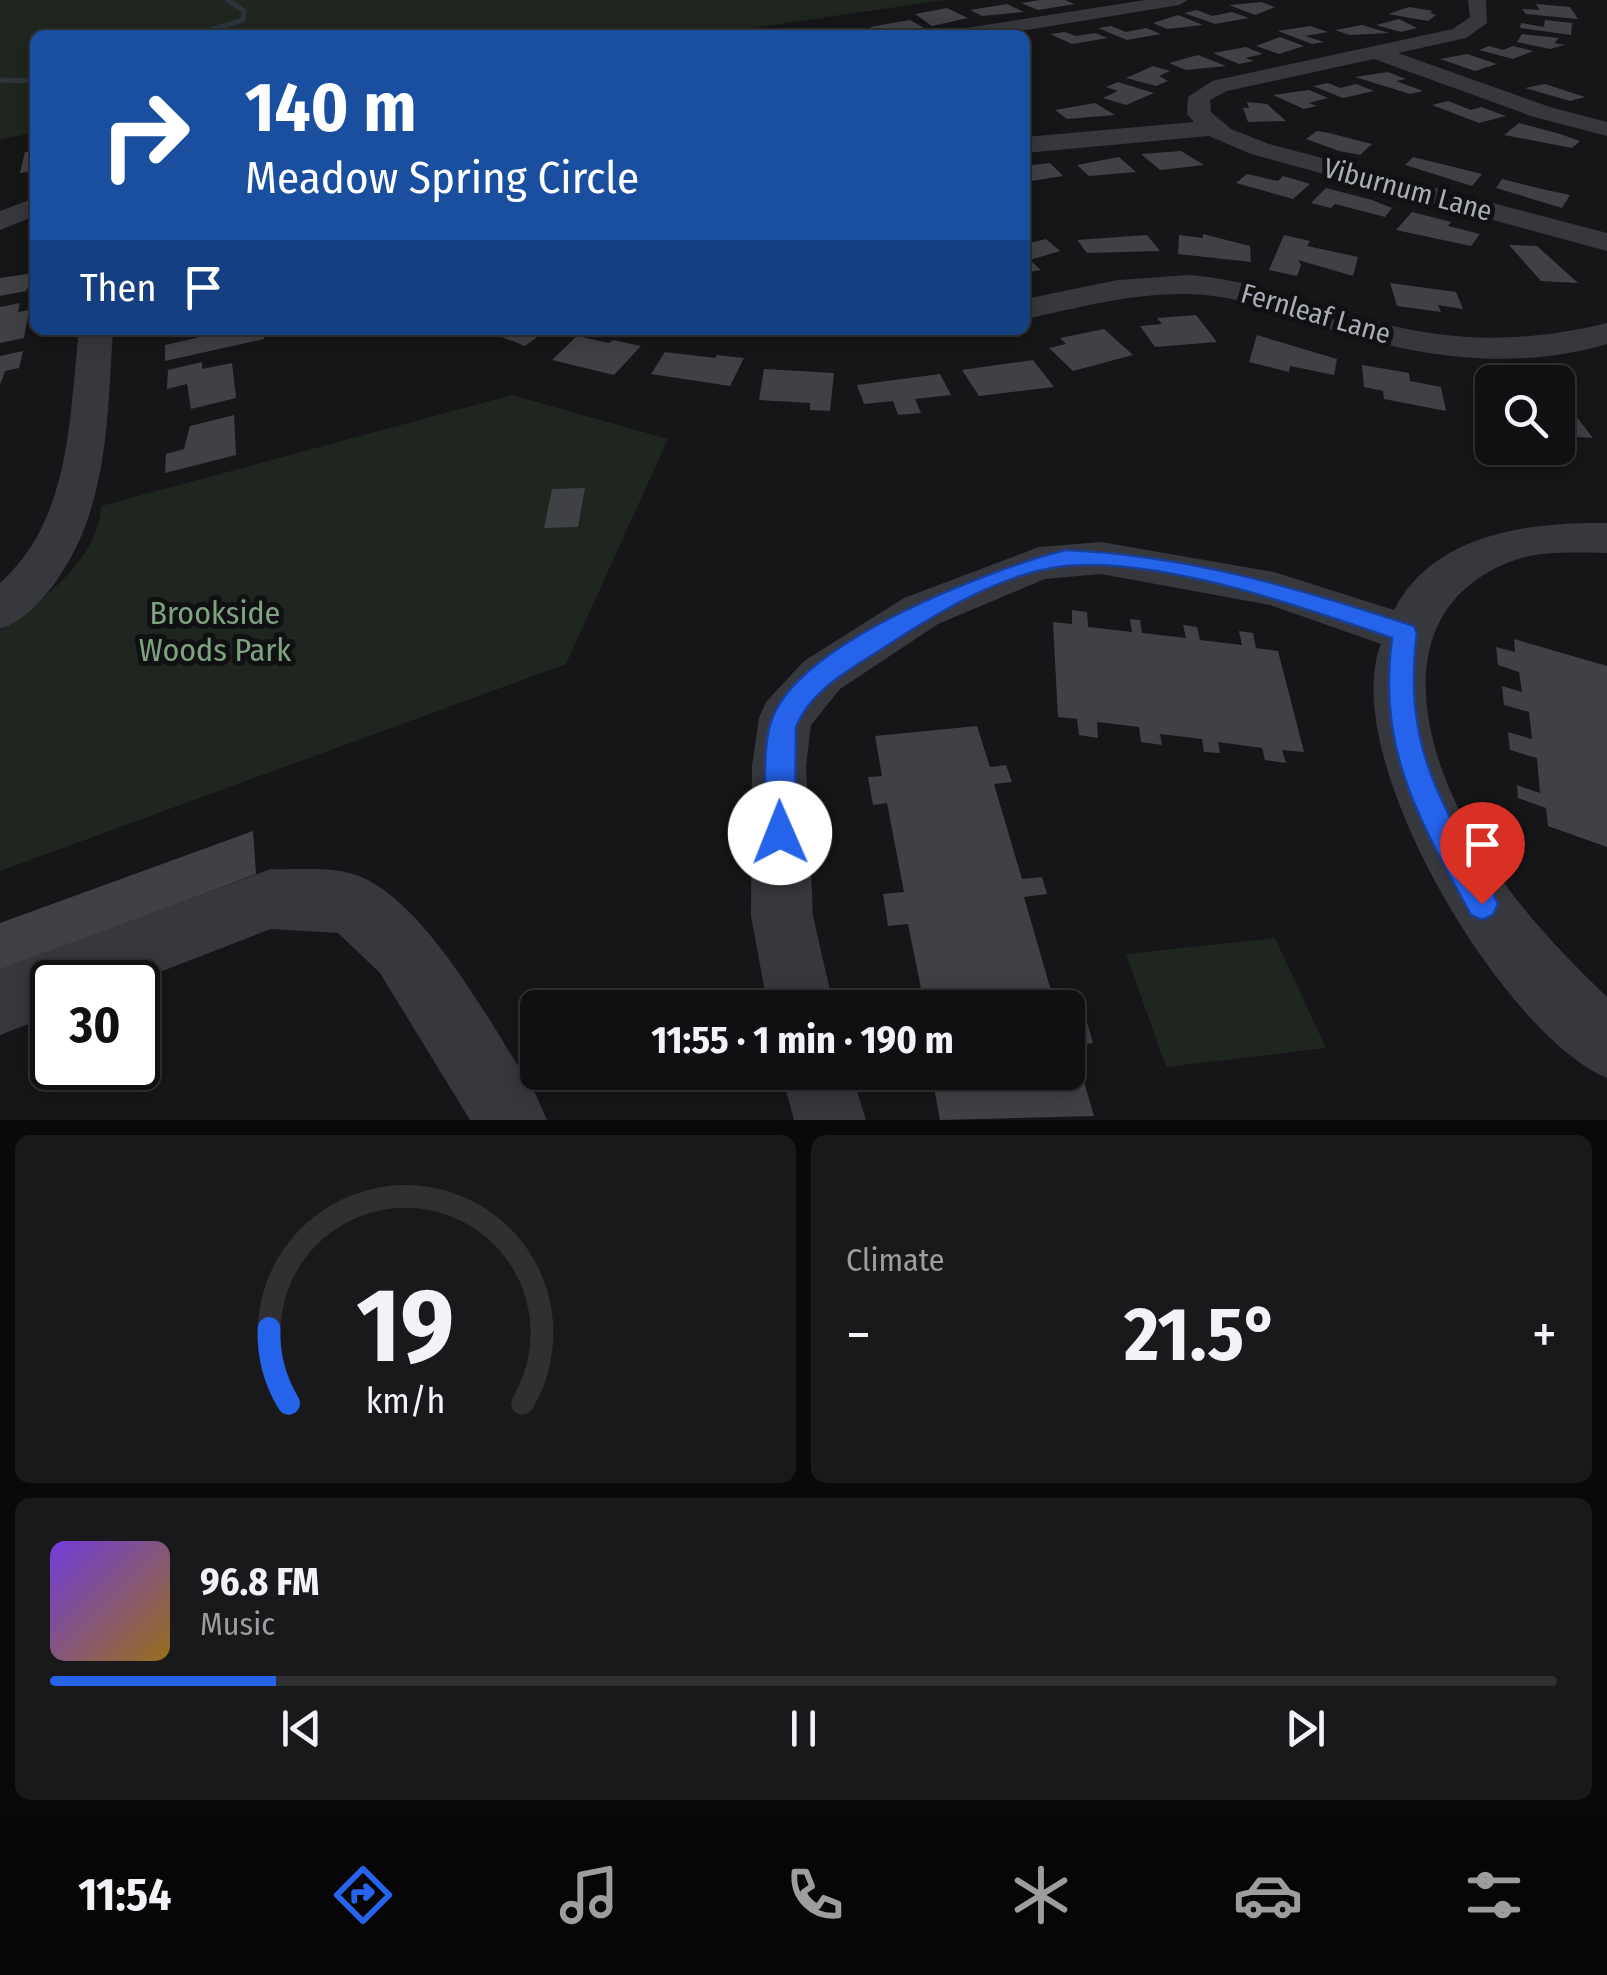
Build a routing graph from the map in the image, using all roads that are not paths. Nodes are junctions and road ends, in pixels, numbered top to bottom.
1 (1179, 0) edge
2 (1477, 0) edge
3 (991, 30) edge
4 (1378, 54) junction
5 (1212, 128) junction
6 (1607, 129) edge
7 (1030, 145) edge
8 (30, 208) edge
9 (0, 220) edge
10 (1607, 242) edge
11 (1030, 308) edge
12 (1607, 333) edge
13 (95, 335) edge
14 (1607, 538) edge
15 (0, 612) edge
16 (1405, 633) junction
17 (796, 990) edge
18 (0, 1002) edge
19 (1607, 1044) edge
20 (821, 1090) edge
21 (511, 1120) edge
22 (830, 1120) edge

1 - 3 street
2 - 4 street
4 - 5 street
4 - 6 street
5 - 7 street
5 - 10 street, Viburnum Lane
8 - 9 street
11 - 12 street, Fernleaf Lane
13 - 15 street
14 - 16 street
16 - 17 street
16 - 19 street
18 - 21 street
20 - 22 street

